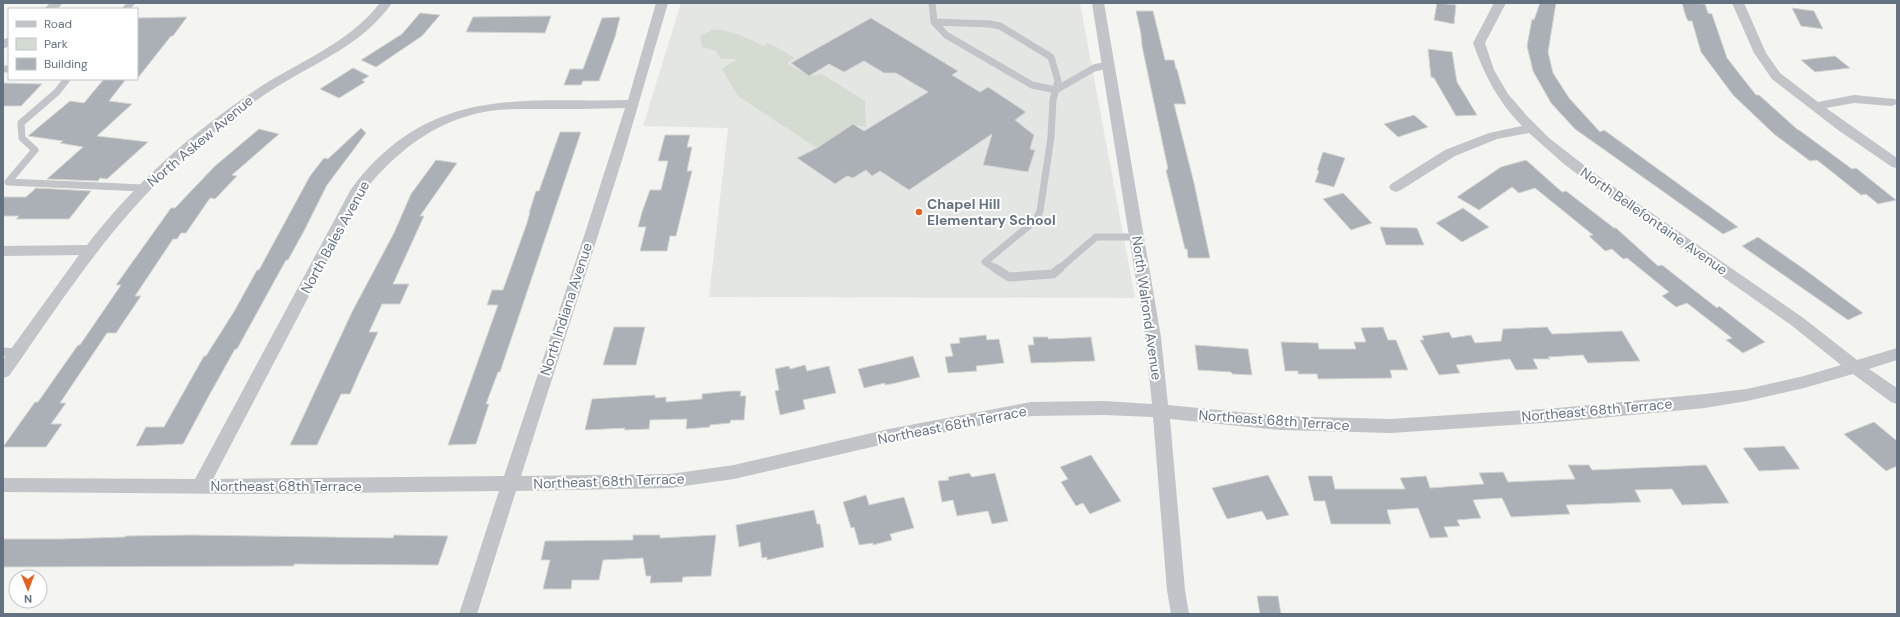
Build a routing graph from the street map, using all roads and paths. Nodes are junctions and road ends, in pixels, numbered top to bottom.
1 (386, 3) edge
2 (662, 3) edge
3 (932, 3) edge
4 (1098, 3) edge
5 (1500, 3) edge
6 (1738, 3) edge
7 (934, 22) junction
8 (1108, 65) junction
9 (66, 80) edge
10 (1056, 90) junction
11 (1891, 102) dead end
12 (633, 104) junction
13 (1816, 106) junction
14 (1531, 128) junction
15 (1897, 164) edge
16 (1396, 186) dead end
17 (143, 188) junction
18 (1137, 237) junction
19 (90, 250) junction
20 (3, 251) edge
21 (3, 352) edge
22 (17, 353) junction
23 (1897, 354) edge
24 (1854, 366) junction
25 (3, 372) edge
26 (1897, 397) edge
27 (1161, 411) junction
28 (509, 484) junction
29 (3, 485) edge
30 (200, 487) junction
31 (468, 614) edge
32 (1180, 614) edge

1 - 17 street, North Askew Avenue
2 - 12 street, North Indiana Avenue
3 - 7 lane
4 - 8 street, North Walrond Avenue
5 - 14 street, North Bellefontaine Avenue
6 - 13 street
7 - 10 lane
7 - 10 lane
8 - 10 lane
8 - 18 street, North Walrond Avenue
9 - 17 lane
10 - 18 lane
11 - 13 street
12 - 28 street, North Indiana Avenue
12 - 30 street, North Bales Avenue
13 - 15 street
14 - 16 street
14 - 24 street, North Bellefontaine Avenue
17 - 19 street, North Askew Avenue
18 - 27 street, North Walrond Avenue
19 - 20 street
19 - 22 street, North Askew Avenue
21 - 22 lane
22 - 25 street, North Askew Avenue
23 - 24 street, Northeast 68th Terrace
24 - 26 street, North Bellefontaine Avenue
24 - 27 street, Northeast 68th Terrace
27 - 28 street, Northeast 68th Terrace
27 - 32 street, North Walrond Avenue
28 - 30 street, Northeast 68th Terrace
28 - 31 street, North Indiana Avenue
29 - 30 street, Northeast 68th Terrace

